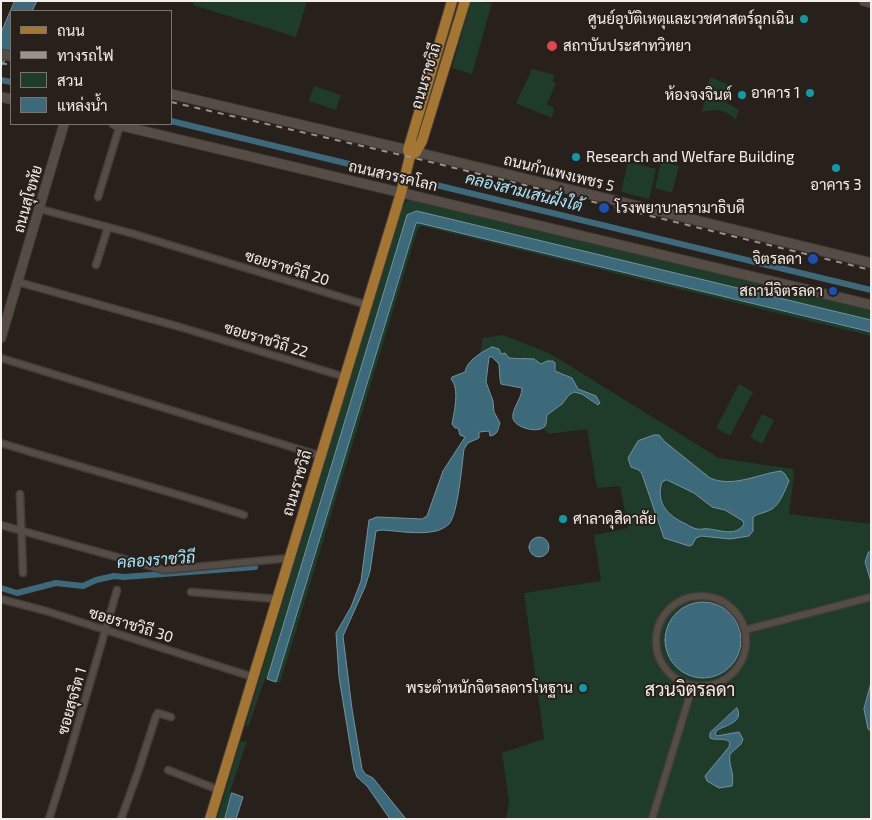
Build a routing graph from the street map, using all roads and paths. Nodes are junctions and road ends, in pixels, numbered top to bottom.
1 (452, 1) edge
2 (458, 1) edge
3 (465, 1) edge
4 (864, 1) edge
5 (871, 3) edge
6 (172, 94) edge
7 (64, 125) edge
8 (117, 125) edge
9 (121, 125) edge
10 (413, 151) junction
11 (402, 190) junction
12 (98, 197) dead end
13 (40, 209) junction
14 (108, 227) junction
15 (871, 263) edge
16 (96, 266) dead end
17 (18, 282) junction
18 (871, 304) edge
19 (367, 305) junction
20 (1, 338) edge
21 (1, 358) edge
22 (345, 377) junction
23 (1, 443) edge
24 (321, 456) junction
25 (20, 494) dead end
26 (244, 515) dead end
27 (1, 525) edge
28 (21, 530) junction
29 (290, 558) junction
30 (23, 573) dead end
31 (117, 590) dead end
32 (192, 592) dead end
33 (871, 597) edge
34 (1, 599) edge
35 (277, 599) junction
36 (106, 630) junction
37 (744, 630) junction
38 (253, 677) junction
39 (693, 685) junction
40 (171, 716) dead end
41 (168, 770) dead end
42 (219, 790) junction
43 (49, 819) edge
44 (121, 819) edge
45 (210, 819) edge
46 (652, 819) edge

1 - 10 main road, ถนนราชวิถี
2 - 10 main road
3 - 10 main road, ถนนราชวิถี
4 - 5 street
6 - 10 street, ถนนกำแพงเพชร 5
7 - 13 street, ถนนสุโขทัย
8 - 12 street
9 - 11 street, ถนนสวรรคโลก
10 - 11 main road, ถนนราชวิถี
10 - 15 street, ถนนกำแพงเพชร 5
11 - 18 street, ถนนสวรรคโลก
11 - 19 main road, ถนนราชวิถี
13 - 14 street, ซอยราชวิถี 20
13 - 17 street, ถนนสุโขทัย
14 - 16 street
14 - 19 street, ซอยราชวิถี 20
17 - 20 street, ถนนสุโขทัย
17 - 22 street, ซอยราชวิถี 22
19 - 22 main road, ถนนราชวิถี
21 - 24 street
22 - 24 main road, ถนนราชวิถี
23 - 26 street
24 - 29 main road, ถนนราชวิถี
25 - 28 street
27 - 28 street
28 - 29 street
28 - 30 street
29 - 35 main road, ถนนราชวิถี
31 - 36 street, ซอยสุจริต 1
32 - 35 street
33 - 37 street
34 - 36 street, ซอยราชวิถี 30
35 - 38 main road, ถนนราชวิถี
36 - 38 street, ซอยราชวิถี 30
36 - 43 street, ซอยสุจริต 1
37 - 39 street
37 - 39 street
38 - 42 main road, ถนนราชวิถี
39 - 46 street
40 - 44 street
41 - 42 street
42 - 45 main road, ถนนราชวิถี

